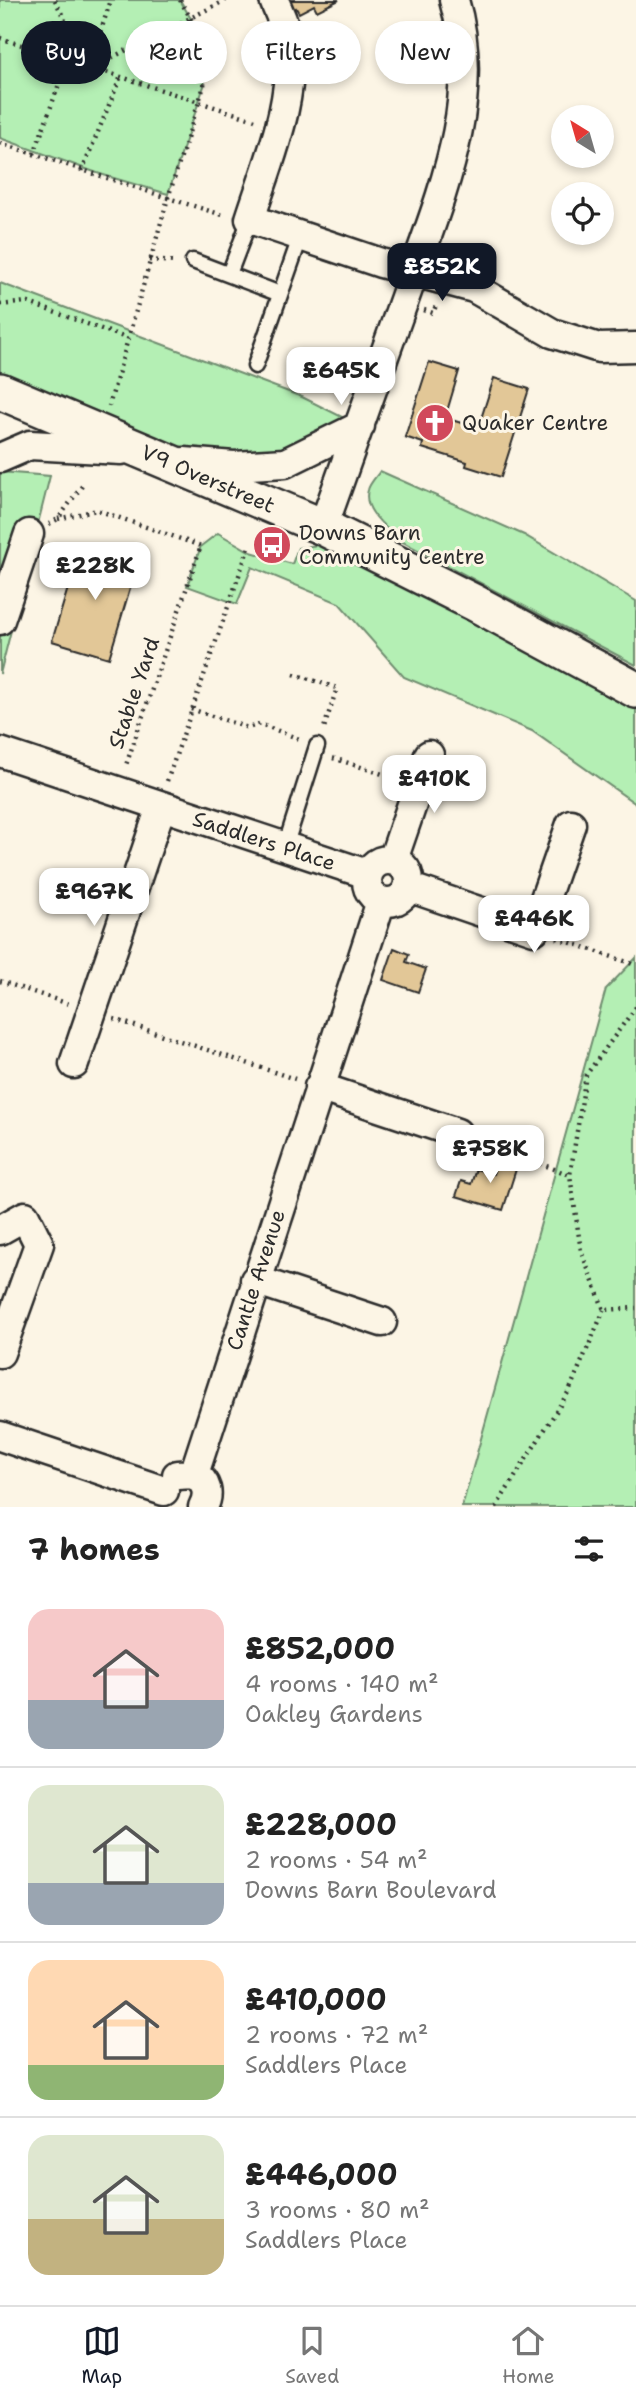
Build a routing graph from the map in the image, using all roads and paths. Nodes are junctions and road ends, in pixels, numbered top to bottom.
1 (55, 0) edge
2 (111, 0) edge
3 (180, 0) edge
4 (226, 0) edge
5 (274, 0) edge
6 (454, 0) edge
7 (192, 18) junction
8 (65, 21) edge
9 (104, 21) edge
10 (0, 38) edge
11 (21, 45) edge
12 (111, 58) edge
13 (111, 73) edge
14 (121, 76) junction
15 (59, 84) edge
16 (199, 100) junction
17 (279, 128) junction
18 (0, 144) edge
19 (34, 154) junction
20 (82, 171) junction
21 (168, 198) junction
22 (250, 219) junction
23 (300, 238) junction
24 (149, 260) junction
25 (193, 261) joint
26 (414, 272) junction
27 (229, 274) junction
28 (280, 294) junction
29 (0, 305) edge
30 (126, 338) junction
31 (636, 347) edge
32 (255, 366) dead end
33 (0, 391) edge
34 (108, 406) dead end
35 (360, 426) junction
36 (154, 456) junction
37 (0, 458) edge
38 (82, 486) dead end
39 (58, 519) junction
40 (323, 527) junction
41 (30, 534) joint
42 (250, 544) dead end
43 (0, 620) edge
44 (294, 674) dead end
45 (636, 691) edge
46 (191, 709) junction
47 (317, 750) junction
48 (0, 752) edge
49 (429, 755) dead end
50 (419, 786) junction
51 (117, 792) junction
52 (160, 807) junction
53 (571, 824) dead end
54 (285, 847) junction
55 (393, 860) junction
56 (367, 874) junction
57 (408, 887) junction
58 (381, 901) junction
59 (534, 930) junction
60 (636, 965) edge
61 (0, 981) edge
62 (636, 1007) edge
63 (92, 1012) junction
64 (74, 1064) dead end
65 (319, 1087) junction
66 (457, 1133) joint
67 (570, 1174) junction
68 (0, 1230) edge
69 (255, 1280) junction
70 (636, 1308) edge
71 (604, 1310) junction
72 (382, 1322) dead end
73 (0, 1353) edge
74 (0, 1436) edge
75 (194, 1474) junction
76 (166, 1499) edge
77 (213, 1505) edge
78 (496, 1507) edge

1 - 8 path
2 - 9 path
3 - 7 path
4 - 7 path
5 - 17 street
6 - 26 street
7 - 12 path
7 - 16 path
10 - 11 path
13 - 14 path
14 - 16 path
14 - 20 path
15 - 19 path
16 - 17 path
16 - 21 path
17 - 22 street
18 - 19 path
19 - 20 path
20 - 21 path
21 - 22 path
21 - 24 path
22 - 23 street
22 - 27 lane
23 - 26 street
23 - 28 lane
24 - 25 path
24 - 30 path
25 - 27 lane
26 - 31 street
26 - 35 street
27 - 28 lane
28 - 32 lane
29 - 30 path
30 - 34 path
33 - 36 street, V9 Overstreet
35 - 36 street
35 - 40 street
36 - 37 street
36 - 40 street, V9 Overstreet
38 - 39 path
39 - 41 path
39 - 51 path, Stable Yard
40 - 45 street, V9 Overstreet
41 - 43 street
42 - 46 path
44 - 47 path
46 - 47 path
46 - 52 path
47 - 50 path
47 - 54 lane
48 - 51 street, Saddlers Place
49 - 50 street
50 - 55 street
51 - 52 street, Saddlers Place
52 - 54 street, Saddlers Place
52 - 63 street
53 - 59 street
54 - 56 street, Saddlers Place
55 - 56 street
55 - 57 street
56 - 58 street
57 - 58 street
57 - 59 street
58 - 65 street, Cantle Avenue
59 - 60 path
61 - 63 path
62 - 67 path
63 - 64 street
63 - 65 path
65 - 66 street
65 - 69 street, Cantle Avenue
66 - 67 path
67 - 71 path
68 - 73 street
69 - 72 street
69 - 75 street, Cantle Avenue
70 - 71 path
71 - 78 path
74 - 76 street
75 - 76 street
75 - 77 street

